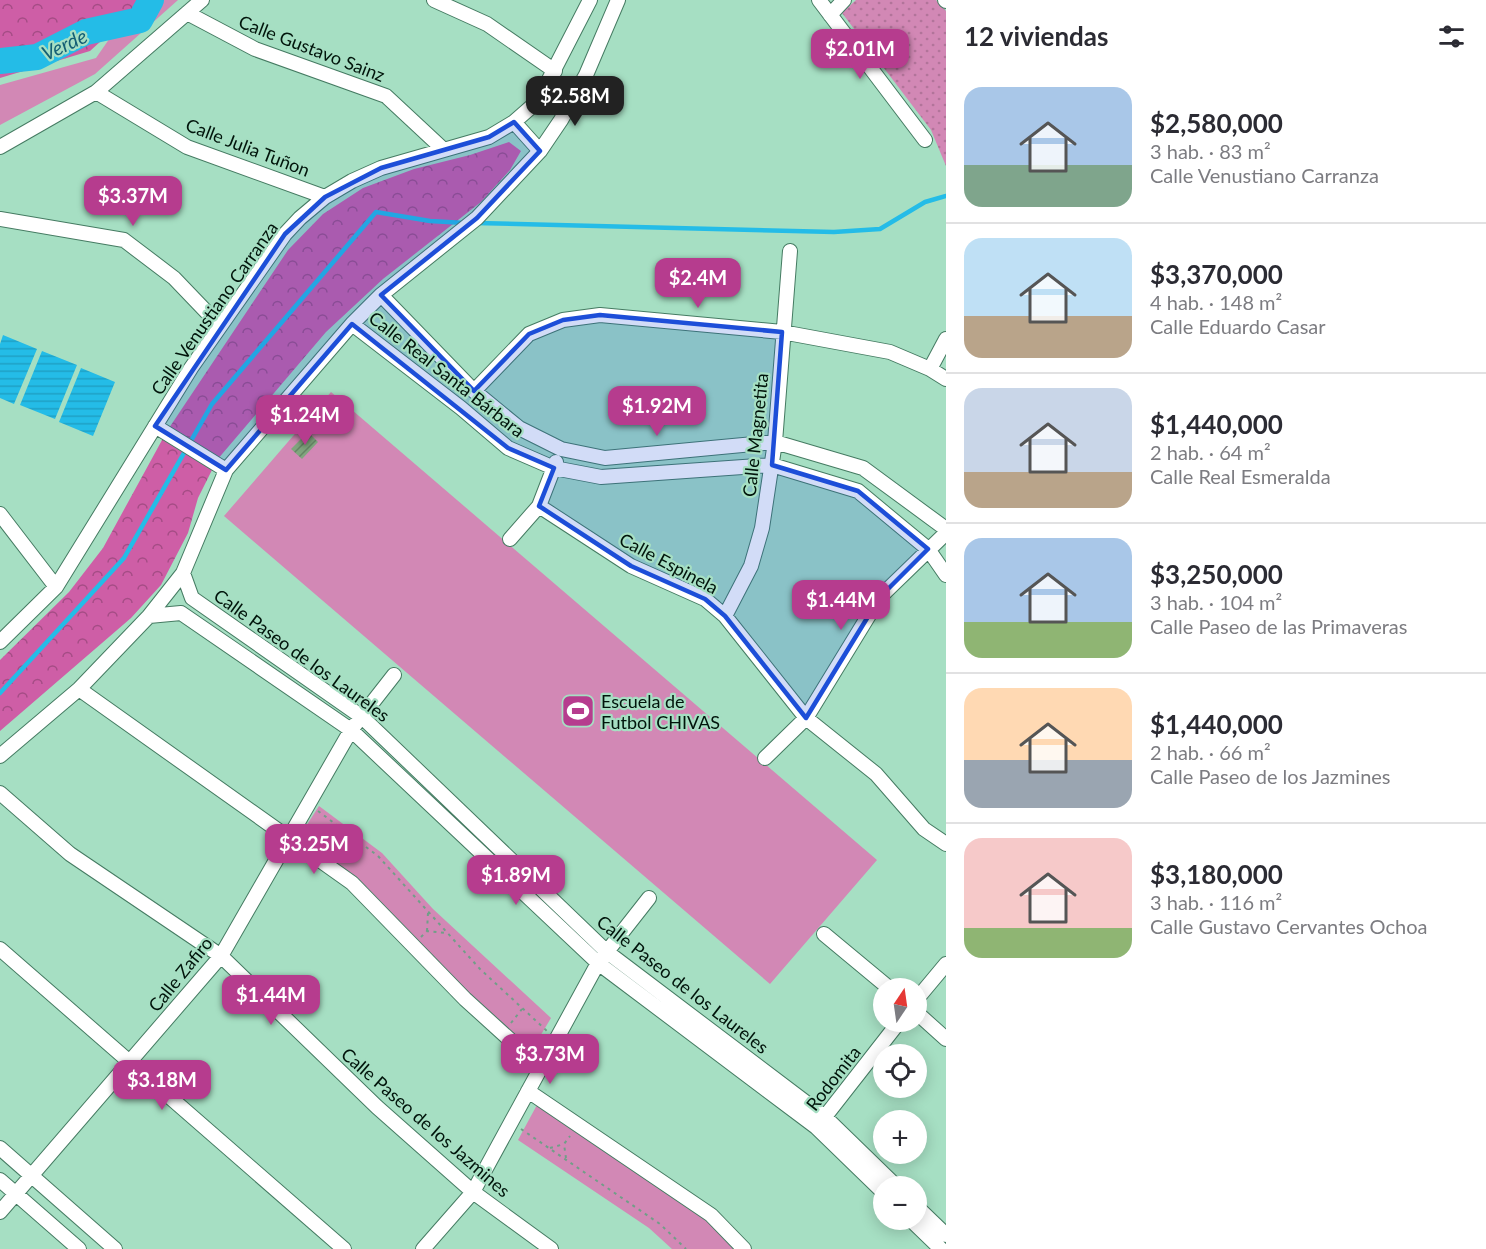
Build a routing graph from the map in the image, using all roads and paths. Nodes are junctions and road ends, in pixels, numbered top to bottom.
1 (202, 0) edge
2 (434, 0) edge
3 (590, 0) edge
4 (618, 0) edge
5 (819, 0) edge
6 (844, 0) edge
7 (187, 14) junction
8 (830, 15) junction
9 (555, 71) junction
10 (96, 92) junction
11 (514, 122) junction
12 (926, 141) dead end
13 (0, 147) edge
14 (444, 150) junction
15 (540, 151) junction
16 (325, 196) junction
17 (0, 219) edge
18 (790, 251) dead end
19 (381, 295) junction
20 (351, 324) junction
21 (220, 326) junction
22 (782, 332) junction
23 (946, 339) edge
24 (930, 369) junction
25 (946, 379) edge
26 (474, 391) junction
27 (155, 426) junction
28 (775, 442) junction
29 (561, 449) junction
30 (772, 465) junction
31 (554, 468) junction
32 (226, 470) junction
33 (539, 506) junction
34 (0, 514) edge
35 (946, 531) edge
36 (510, 539) dead end
37 (928, 549) junction
38 (183, 573) junction
39 (946, 575) edge
40 (56, 588) junction
41 (149, 616) junction
42 (725, 616) junction
43 (0, 642) edge
44 (394, 675) dead end
45 (79, 689) junction
46 (362, 717) junction
47 (806, 718) junction
48 (351, 730) junction
49 (0, 756) edge
50 (765, 758) dead end
51 (0, 793) edge
52 (309, 804) junction
53 (344, 830) junction
54 (290, 837) junction
55 (946, 844) edge
56 (330, 849) dead end
57 (650, 898) dead end
58 (429, 912) junction
59 (427, 931) junction
60 (448, 933) junction
61 (824, 934) dead end
62 (419, 939) dead end
63 (0, 949) edge
64 (221, 956) junction
65 (603, 957) junction
66 (946, 964) edge
67 (877, 978) edge
68 (927, 987) edge
69 (523, 1008) junction
70 (927, 1022) edge
71 (509, 1025) dead end
72 (891, 1032) edge
73 (946, 1039) edge
74 (556, 1040) junction
75 (130, 1062) junction
76 (541, 1068) junction
77 (528, 1091) junction
78 (512, 1122) junction
79 (821, 1122) junction
80 (570, 1136) dead end
81 (564, 1144) junction
82 (0, 1148) edge
83 (550, 1148) junction
84 (566, 1159) junction
85 (32, 1175) junction
86 (884, 1176) edge
87 (0, 1180) edge
88 (873, 1181) edge
89 (473, 1192) junction
90 (16, 1194) junction
91 (0, 1212) edge
92 (927, 1217) edge
93 (921, 1230) edge
94 (946, 1235) edge
95 (79, 1249) edge
96 (116, 1249) edge
97 (344, 1249) edge
98 (423, 1249) edge
99 (551, 1249) edge
100 (686, 1249) edge
101 (744, 1249) edge
102 (941, 1249) edge

1 - 7 street
2 - 9 street
3 - 9 street, Calle Venustiano Carranza
4 - 15 street
5 - 8 street
6 - 8 street
7 - 10 street
7 - 14 street, Calle Gustavo Sainz
8 - 12 street
9 - 11 street, Calle Venustiano Carranza
10 - 13 street
10 - 16 street, Calle Julia Tuñon
11 - 14 street, Calle Venustiano Carranza
11 - 15 street
14 - 16 street, Calle Venustiano Carranza
15 - 19 street
16 - 21 street, Calle Venustiano Carranza
17 - 21 street
18 - 22 street, Calle Magnetita
19 - 20 street
19 - 26 street, Calle Real Santa Bárbara
20 - 31 street, Calle Real Santa Bárbara
20 - 32 street
21 - 27 street, Calle Venustiano Carranza
22 - 24 street
22 - 26 street
22 - 28 street, Calle Magnetita
23 - 24 street
24 - 25 street
26 - 29 street, Calle Real Santa Bárbara
27 - 32 street
27 - 40 street, Calle Venustiano Carranza
28 - 29 street, Calle Real Santa Bárbara
28 - 30 street, Calle Magnetita
28 - 35 street, Calle Real Santa Bárbara
29 - 31 street
30 - 31 street, Calle Real Santa Bárbara
30 - 37 street, Calle Real Santa Bárbara
30 - 42 street, Calle Magnetita
31 - 33 street
32 - 38 street
33 - 36 street
33 - 42 street, Calle Espinela
34 - 40 street
35 - 37 street
37 - 39 street, Calle Real Santa Bárbara
37 - 47 street
38 - 41 street
38 - 46 street, Calle Paseo de los Laureles
40 - 43 street, Calle Venustiano Carranza
41 - 45 street
41 - 48 street, Calle Paseo de los Laureles
42 - 47 street, Calle Espinela
44 - 46 street, Calle Zafiro
45 - 49 street
45 - 54 street
46 - 48 street, Calle Zafiro
46 - 65 street, Calle Paseo de los Laureles
47 - 50 street
47 - 55 street, Calle Espinela
48 - 52 street, Calle Zafiro
48 - 65 street, Calle Paseo de los Laureles
51 - 64 street, Calle Paseo de los Jazmines
52 - 53 path
52 - 54 street, Calle Zafiro
53 - 56 path
53 - 58 path
54 - 64 street, Calle Zafiro
54 - 76 street
57 - 65 street
58 - 59 path
58 - 60 path
59 - 60 path
59 - 62 path
60 - 69 path
61 - 67 street
63 - 75 street
64 - 75 street, Calle Zafiro
64 - 89 street, Calle Paseo de los Jazmines
65 - 74 street
65 - 79 street, Calle Paseo de los Laureles
66 - 68 street
69 - 71 path
69 - 74 path
70 - 73 street
72 - 79 street, Rodomita
74 - 76 street
75 - 85 street, Calle Zafiro
75 - 97 street
76 - 77 street
77 - 78 street
77 - 101 street
78 - 83 path
78 - 89 street
79 - 86 street, Calle Paseo de los Laureles
79 - 88 street, Calle Paseo de los Laureles
80 - 81 path
81 - 83 path
81 - 84 path
82 - 85 street
83 - 84 path
84 - 100 path
85 - 90 street, Calle Zafiro
85 - 96 street
87 - 90 street
89 - 98 street
89 - 99 street, Calle Paseo de los Jazmines
90 - 91 street, Calle Zafiro
90 - 95 street
92 - 94 street
93 - 102 street

